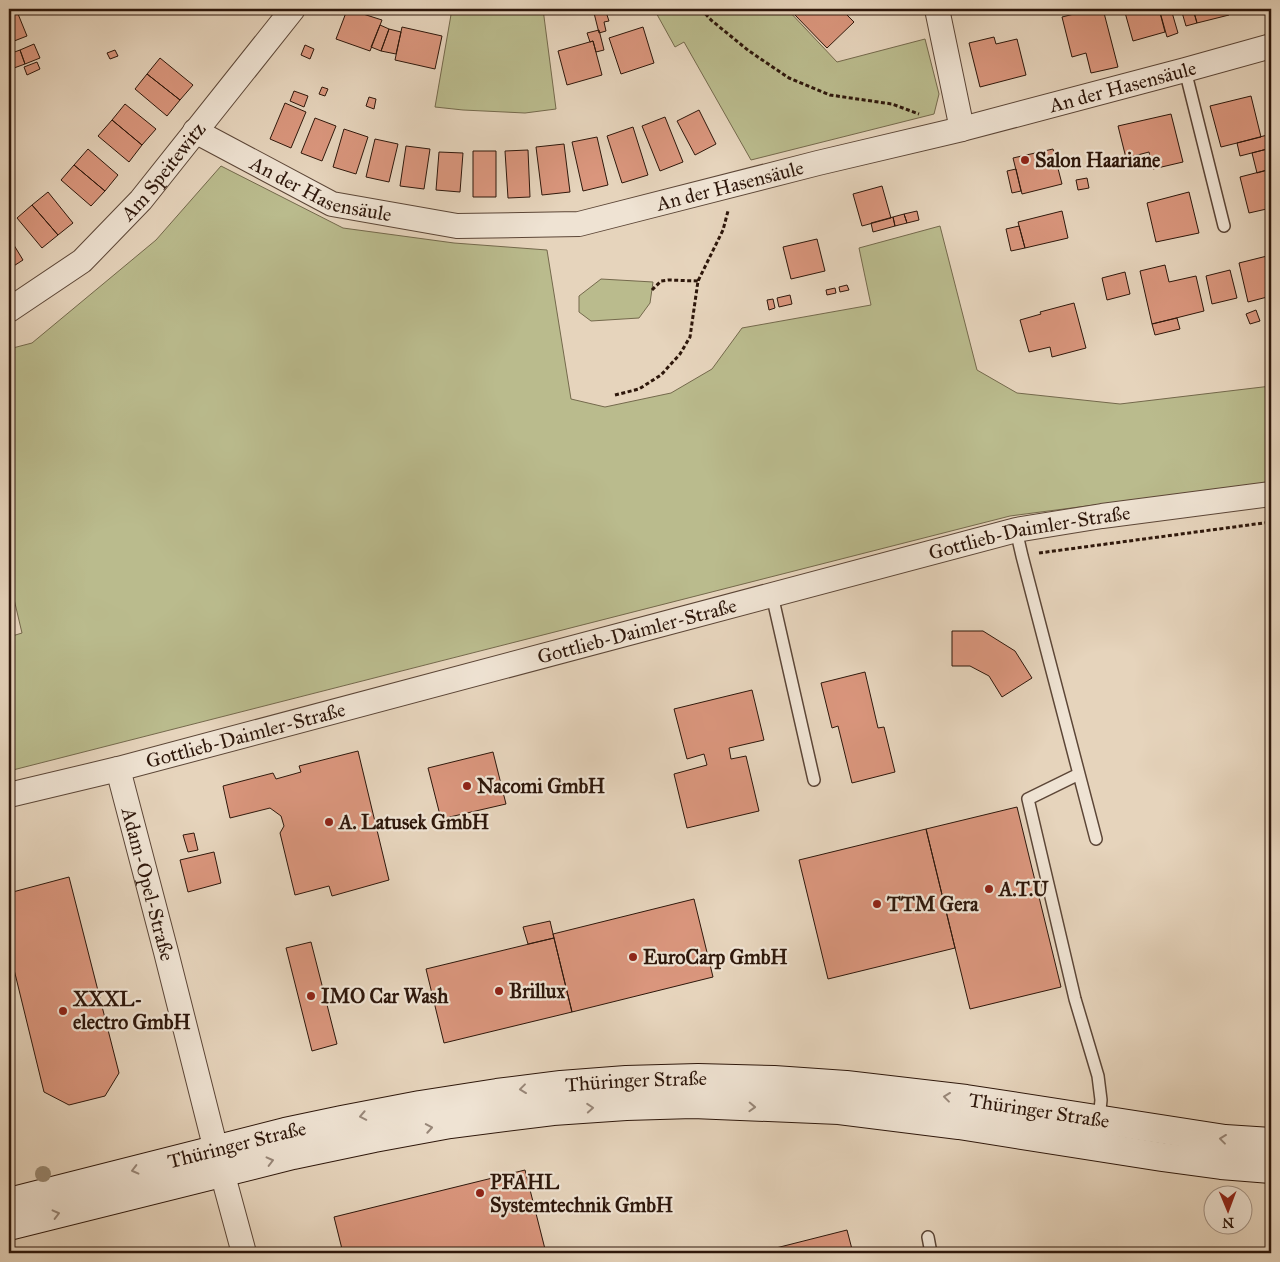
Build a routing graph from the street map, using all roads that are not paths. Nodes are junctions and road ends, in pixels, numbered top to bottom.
1 (293, 9) edge
2 (937, 9) edge
3 (1271, 46) edge
4 (1185, 70) junction
5 (962, 129) junction
6 (195, 132) junction
7 (1224, 226) dead end
8 (9, 310) edge
9 (1271, 494) edge
10 (1016, 530) junction
11 (772, 595) junction
12 (118, 769) junction
13 (1079, 774) junction
14 (814, 780) dead end
15 (9, 796) edge
16 (1096, 839) dead end
17 (1097, 1133) junction
18 (1271, 1142) edge
19 (219, 1162) junction
20 (1271, 1169) edge
21 (9, 1202) edge
22 (9, 1226) edge
23 (928, 1237) dead end
24 (244, 1253) edge
25 (931, 1253) edge

1 - 6 street, Am Speitewitz
2 - 5 street
3 - 4 street, An der Hasensäule
4 - 5 street, An der Hasensäule
4 - 7 lane
5 - 6 street, An der Hasensäule
6 - 8 street, Am Speitewitz
9 - 10 street, Gottlieb-Daimler-Straße
10 - 11 street, Gottlieb-Daimler-Straße
10 - 13 lane
11 - 12 street, Gottlieb-Daimler-Straße
11 - 14 lane
12 - 15 street, Gottlieb-Daimler-Straße
12 - 19 street, Adam-Opel-Straße
13 - 16 lane
13 - 17 lane
18 -> 17 main road, Thüringer Straße
17 - 19 main road, Thüringer Straße
17 - 20 main road, Thüringer Straße
19 -> 21 main road, Thüringer Straße
22 -> 19 main road, Thüringer Straße
19 - 24 street, Adam-Opel-Straße
23 - 25 lane

